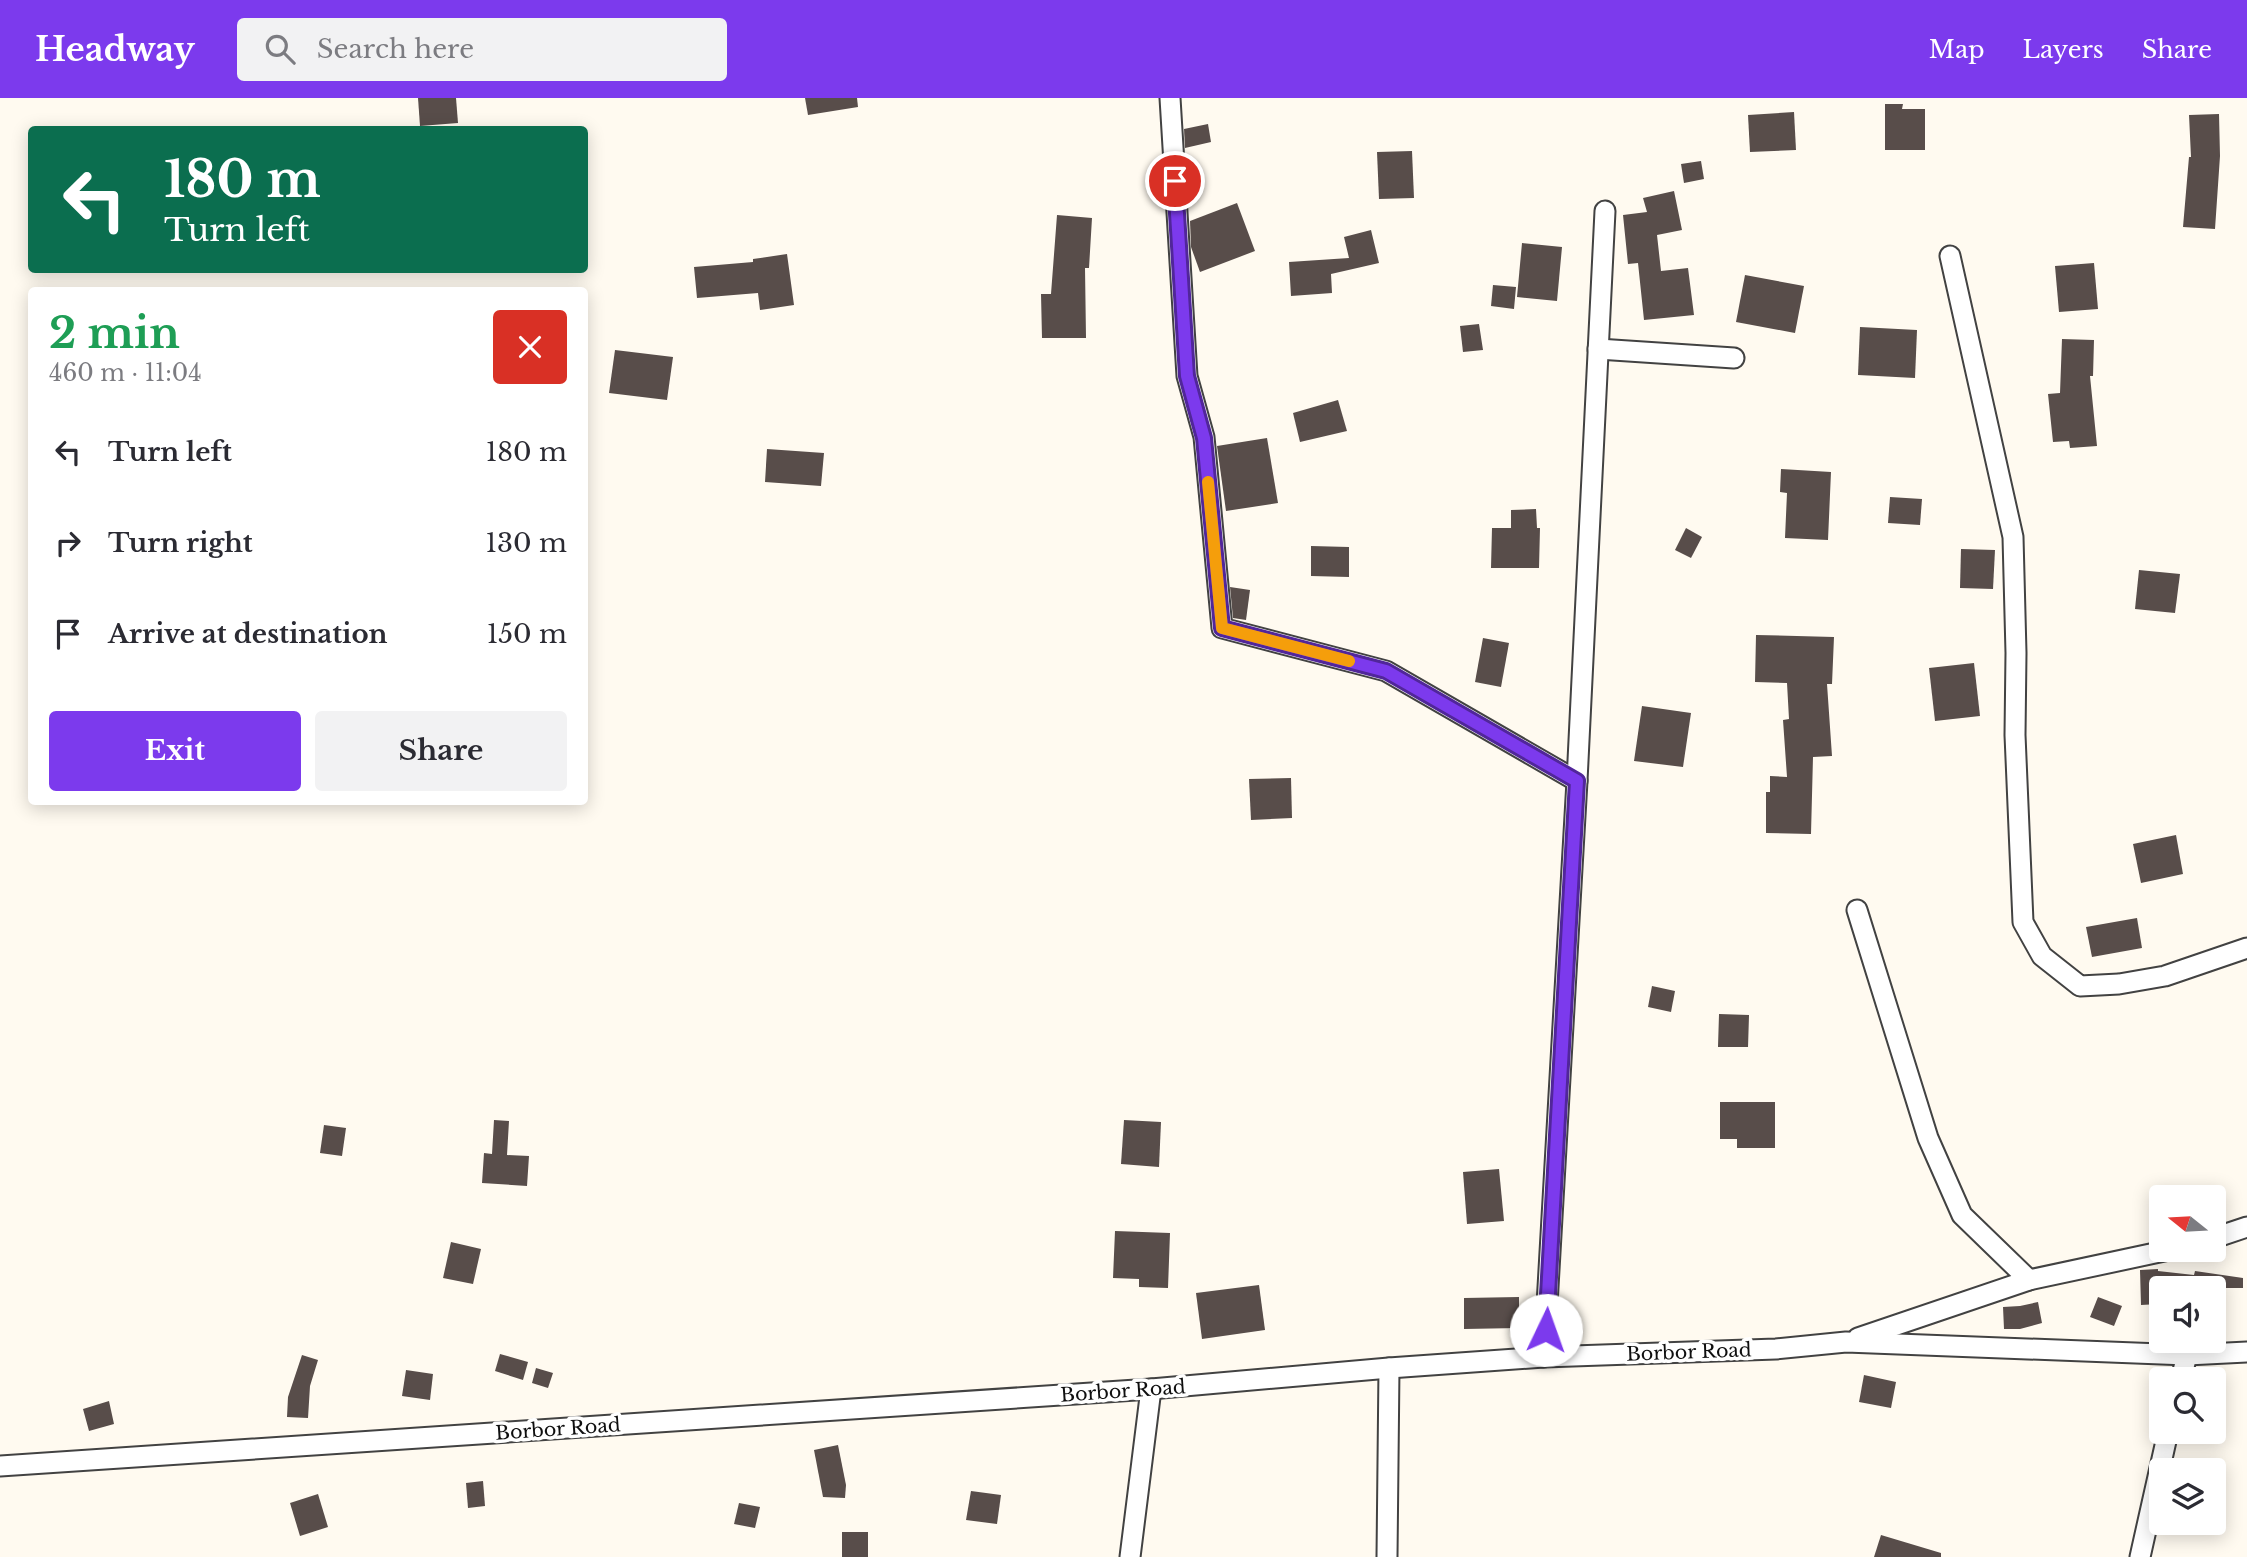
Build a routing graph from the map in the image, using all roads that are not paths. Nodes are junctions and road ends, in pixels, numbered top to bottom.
1 (1170, 98) edge
2 (1605, 211) dead end
3 (1950, 256) dead end
4 (1598, 349) junction
5 (1734, 358) dead end
6 (1577, 781) junction
7 (1857, 910) dead end
8 (2247, 948) edge
9 (2247, 1227) edge
10 (2226, 1234) edge
11 (2149, 1254) edge
12 (2029, 1280) junction
13 (1846, 1342) junction
14 (2247, 1352) edge
15 (2187, 1355) junction
16 (1544, 1357) junction
17 (2184, 1367) edge
18 (1389, 1368) junction
19 (1151, 1389) junction
20 (2165, 1444) edge
21 (0, 1466) edge
22 (1130, 1557) edge
23 (1387, 1557) edge
24 (2140, 1557) edge

1 - 6 street
2 - 4 street
3 - 8 street
4 - 5 street
4 - 6 street
6 - 16 street
7 - 12 street
9 - 10 street
11 - 12 street
12 - 13 street
13 - 15 street, Borbor Road
13 - 16 street, Borbor Road
14 - 15 street, Borbor Road
15 - 17 street
16 - 18 street, Borbor Road
18 - 19 street, Borbor Road
18 - 23 street
19 - 21 street, Borbor Road
19 - 22 street
20 - 24 street

